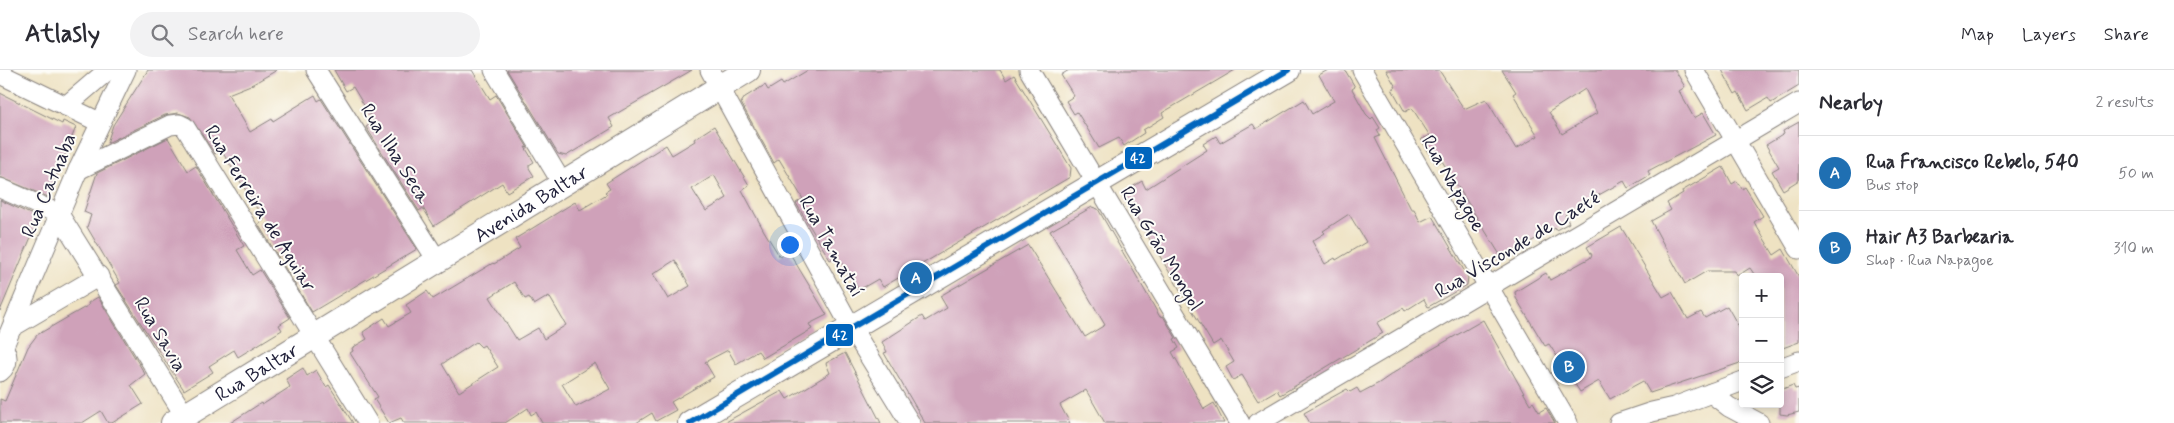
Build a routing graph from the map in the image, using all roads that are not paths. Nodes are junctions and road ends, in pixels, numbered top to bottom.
1 (108, 70) edge
2 (126, 70) edge
3 (316, 70) edge
4 (494, 70) edge
5 (748, 70) edge
6 (1029, 70) edge
7 (1288, 70) edge
8 (1362, 70) edge
9 (1694, 70) edge
10 (0, 74) edge
11 (716, 79) edge
12 (1799, 103) edge
13 (66, 106) junction
14 (99, 122) junction
15 (1736, 140) junction
16 (78, 170) junction
17 (1097, 182) junction
18 (562, 183) junction
19 (0, 188) edge
20 (59, 214) junction
21 (1799, 249) edge
22 (437, 260) junction
23 (100, 276) junction
24 (1489, 287) junction
25 (14, 326) junction
26 (851, 327) junction
27 (314, 337) junction
28 (2, 347) edge
29 (1799, 361) edge
30 (1784, 367) edge
31 (0, 372) edge
32 (1739, 383) edge
33 (1711, 393) junction
34 (1674, 407) junction
35 (179, 419) edge
36 (368, 423) edge
37 (690, 423) edge
38 (910, 423) edge
39 (1240, 423) edge
40 (1258, 423) edge
41 (1568, 423) edge
42 (1619, 423) edge
43 (1659, 423) edge
44 (1759, 423) edge

1 - 13 street, Rua Catuaba
2 - 14 street, Rua Catuaba
3 - 22 street, Rua Ilha Seca
4 - 18 street
5 - 11 street, Avenida Baltar
6 - 17 street, Rua Grão Mongol
7 - 17 street
8 - 24 street, Rua Napagoe
9 - 15 street
10 - 13 street
11 - 18 street, Avenida Baltar
11 - 26 street, Rua Tamataí
12 - 15 street, Rua Visconde de Caeté
13 - 14 street
14 - 16 street, Rua Catuaba
15 - 21 street
15 - 24 street, Rua Visconde de Caeté
16 - 20 street, Rua Catuaba
16 - 27 street, Rua Ferreira de Aguiar
17 - 26 street
17 - 39 street, Rua Grão Mongol
18 - 22 street, Avenida Baltar
19 - 20 street
20 - 23 street, Rua Savia
20 - 25 street, Rua Catuaba
22 - 27 street, Avenida Baltar
23 - 25 street
23 - 35 street, Rua Savia
24 - 40 street, Rua Visconde de Caeté
24 - 41 street, Rua Napagoe
25 - 28 street, Rua Catuaba
26 - 37 street
26 - 38 street, Rua Tamataí
27 - 35 street, Rua Baltar
27 - 36 street, Rua Ferreira de Aguiar
28 - 31 street
29 - 30 street
32 - 33 street
33 - 34 street
33 - 44 street
34 - 42 street
34 - 43 street

